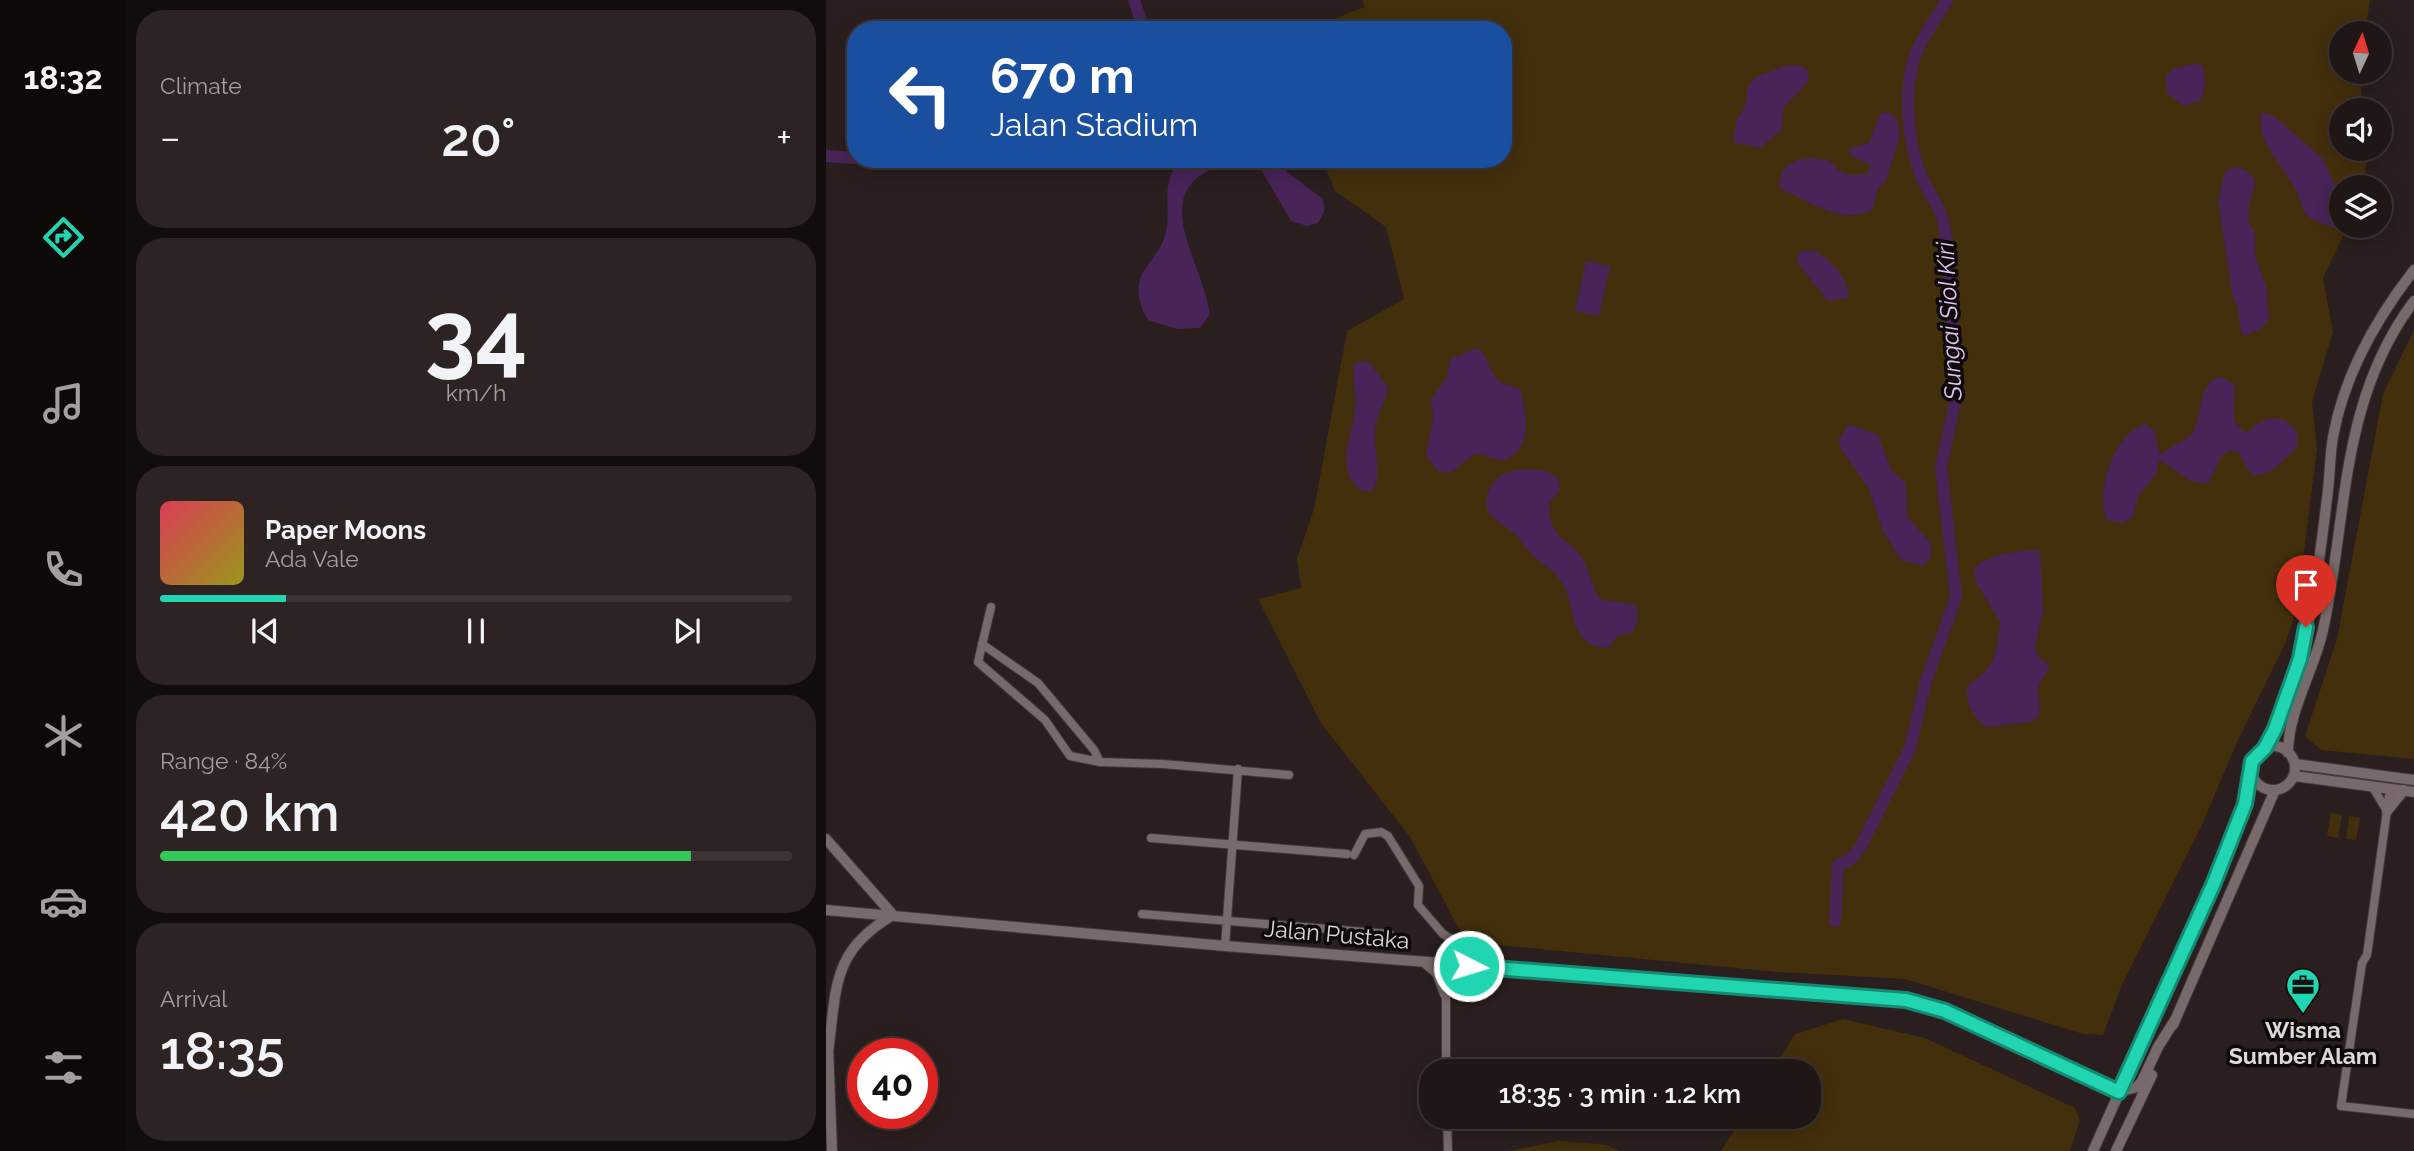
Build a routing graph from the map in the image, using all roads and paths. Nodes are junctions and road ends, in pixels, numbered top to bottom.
1 (2414, 270) edge
2 (2414, 301) edge
3 (991, 607) dead end
4 (982, 644) junction
5 (2265, 748) junction
6 (2288, 752) junction
7 (1100, 762) junction
8 (1238, 769) junction
9 (2294, 770) junction
10 (2252, 773) junction
11 (2367, 774) junction
12 (1290, 775) dead end
13 (2414, 780) edge
14 (2372, 786) junction
15 (2390, 789) junction
16 (2275, 790) junction
17 (2409, 791) edge
18 (2387, 811) junction
19 (1151, 838) dead end
20 (826, 839) edge
21 (1231, 844) junction
22 (826, 910) edge
23 (1142, 914) dead end
24 (893, 915) junction
25 (1226, 919) junction
26 (1390, 934) dead end
27 (1225, 946) junction
28 (1424, 962) junction
29 (1446, 964) junction
30 (1468, 966) junction
31 (1446, 994) junction
32 (826, 1009) edge
33 (2175, 1020) junction
34 (828, 1052) junction
35 (1447, 1059) edge
36 (2119, 1092) junction
37 (2414, 1114) edge
38 (1447, 1129) edge
39 (832, 1151) edge
40 (1448, 1151) edge
41 (2093, 1151) edge
42 (2116, 1151) edge

1 - 5 street
2 - 6 street
3 - 4 street
4 - 7 street
4 - 7 street
5 - 6 street
5 - 10 street
6 - 9 street
7 - 8 street
8 - 12 street
8 - 21 street
9 - 11 street
9 - 14 street
9 - 16 street
10 - 16 street
10 - 36 street
11 - 13 street
11 - 15 street
14 - 15 street
14 - 18 street
15 - 17 street
15 - 18 street
16 - 33 street
17 - 18 street
18 - 37 street
19 - 21 street
20 - 24 street
21 - 25 street
21 - 30 street
22 - 24 street, Jalan Pustaka
23 - 25 street
24 - 27 street, Jalan Pustaka
24 - 34 street
25 - 26 street
25 - 27 street
27 - 28 street, Jalan Pustaka
28 - 29 street, Jalan Pustaka
28 - 31 street
29 - 30 street, Jalan Pustaka
29 - 31 street
30 - 31 street
30 - 36 street, Jalan Pustaka
31 - 35 street
32 - 34 street
33 - 36 street
33 - 42 street
34 - 39 street
36 - 41 street
38 - 40 street

